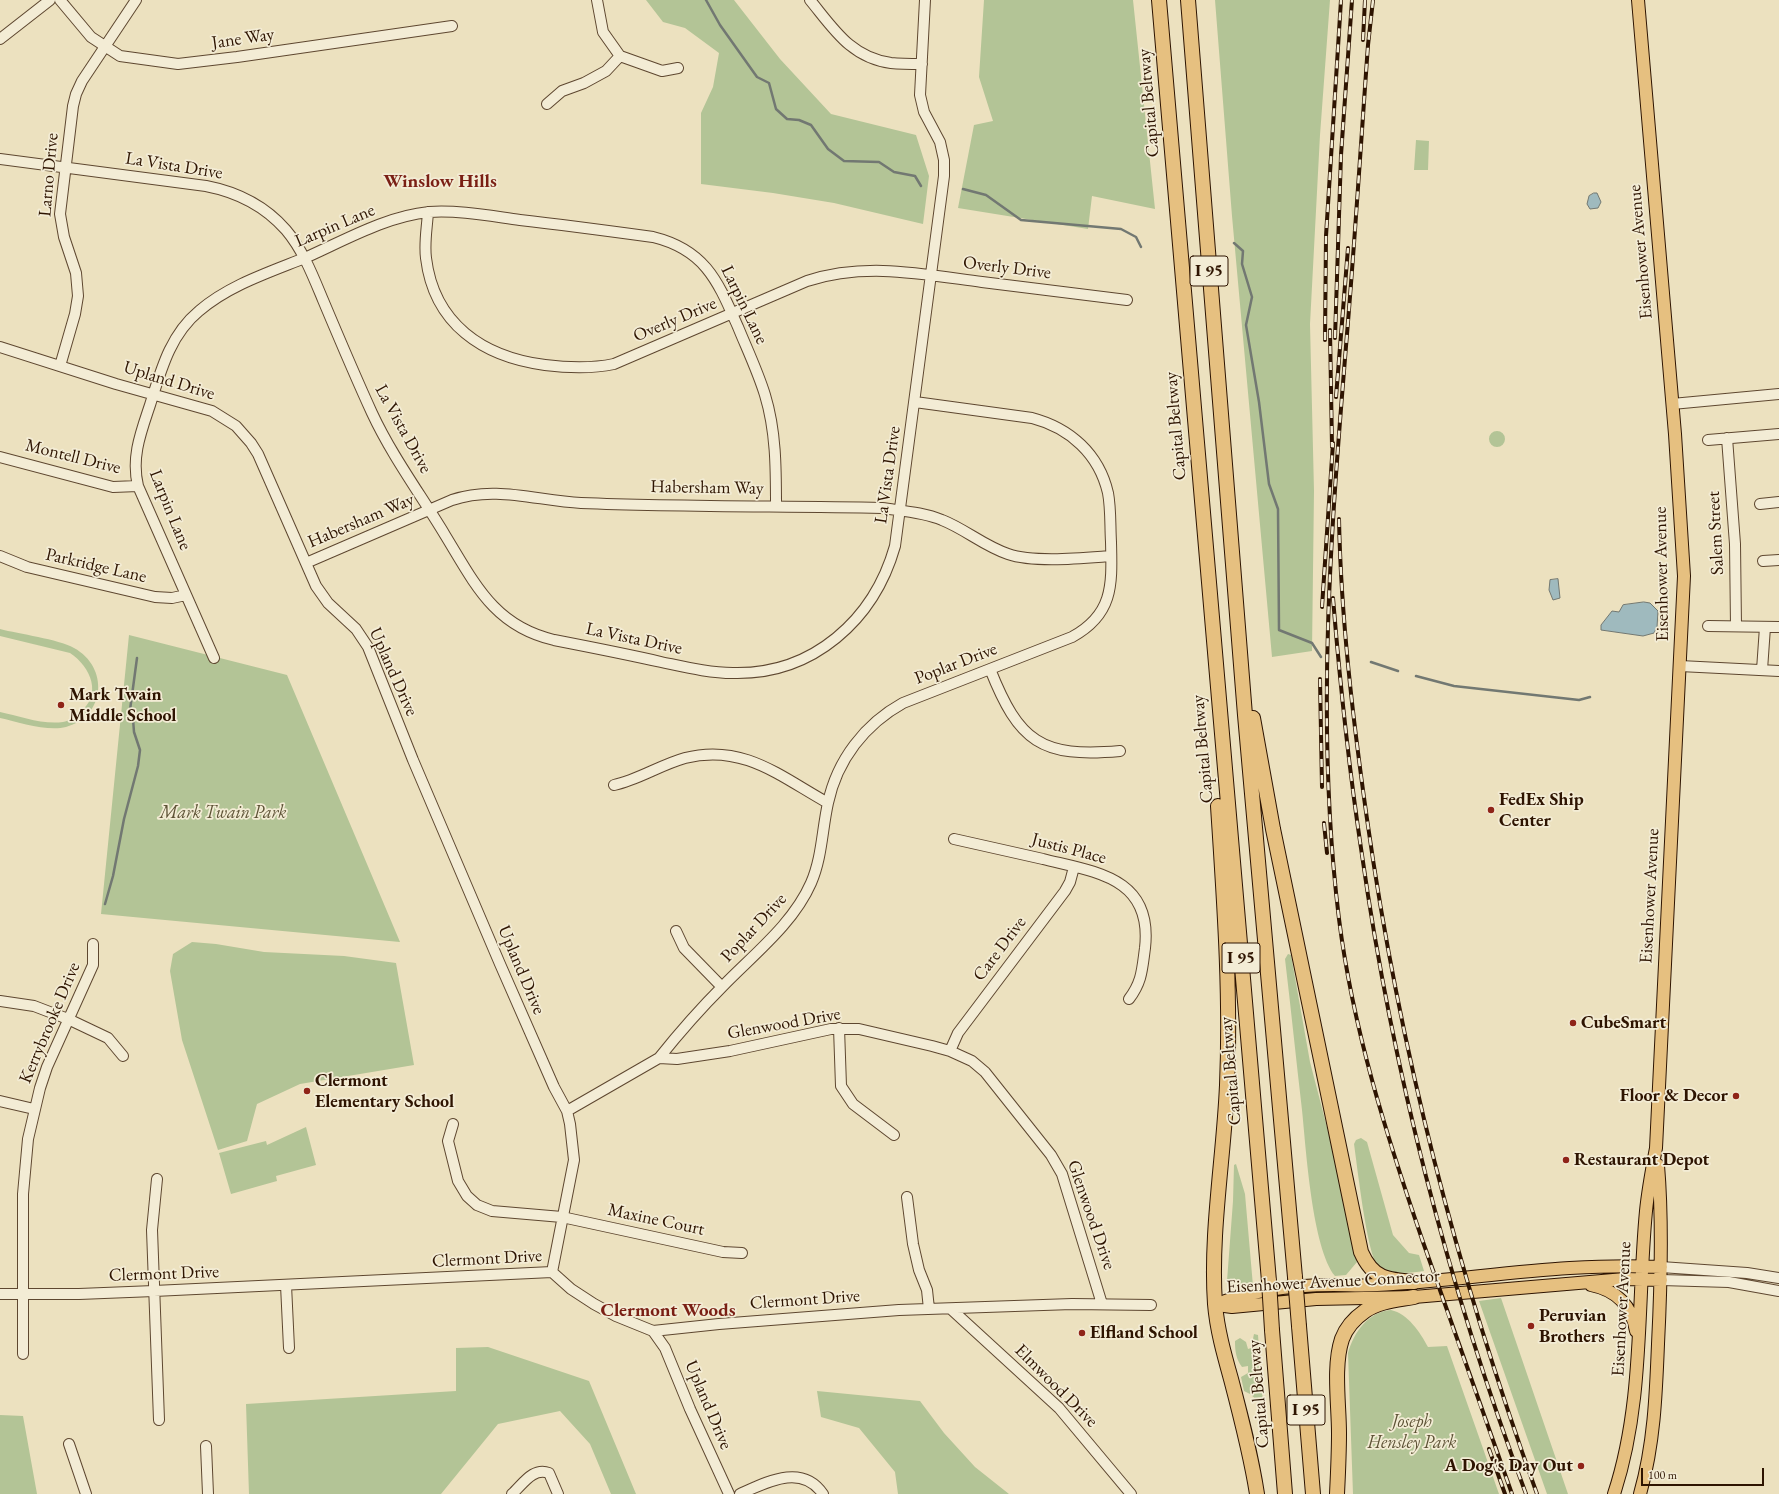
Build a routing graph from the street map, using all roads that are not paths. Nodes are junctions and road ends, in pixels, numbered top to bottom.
1 (50, 0) edge
2 (60, 0) edge
3 (136, 0) edge
4 (597, 0) edge
5 (810, 0) edge
6 (925, 0) edge
7 (1159, 0) edge
8 (1188, 0) edge
9 (1638, 0) edge
10 (452, 26) dead end
11 (0, 39) edge
12 (105, 46) junction
13 (620, 56) junction
14 (922, 64) junction
15 (678, 68) dead end
16 (547, 104) dead end
17 (0, 160) edge
18 (65, 168) junction
19 (428, 212) junction
20 (304, 258) junction
21 (930, 275) junction
22 (1127, 300) dead end
23 (732, 314) junction
24 (0, 347) edge
25 (60, 366) junction
26 (153, 394) junction
27 (1779, 394) edge
28 (915, 402) junction
29 (1672, 404) junction
30 (1779, 434) edge
31 (1727, 438) junction
32 (1708, 440) dead end
33 (0, 457) edge
34 (138, 486) junction
35 (1779, 502) edge
36 (1760, 504) dead end
37 (776, 506) junction
38 (429, 510) junction
39 (901, 510) junction
40 (1232, 543) junction
41 (0, 556) edge
42 (1111, 556) junction
43 (1779, 560) edge
44 (1763, 561) dead end
45 (306, 563) junction
46 (186, 595) junction
47 (1708, 626) dead end
48 (1736, 626) junction
49 (1765, 627) junction
50 (1779, 627) edge
51 (1212, 636) junction
52 (214, 658) dead end
53 (1680, 666) junction
54 (990, 669) junction
55 (1762, 670) junction
56 (1779, 670) edge
57 (1120, 751) dead end
58 (614, 785) dead end
59 (828, 803) junction
60 (954, 839) dead end
61 (1074, 866) junction
62 (676, 931) dead end
63 (93, 944) dead end
64 (722, 987) junction
65 (1129, 999) dead end
66 (0, 1001) edge
67 (68, 1019) junction
68 (838, 1028) junction
69 (950, 1050) junction
70 (124, 1056) dead end
71 (659, 1058) junction
72 (0, 1101) edge
73 (34, 1109) junction
74 (567, 1111) junction
75 (453, 1124) dead end
76 (894, 1135) dead end
77 (1656, 1148) junction
78 (157, 1179) dead end
79 (907, 1197) dead end
80 (562, 1217) junction
81 (742, 1253) dead end
82 (1643, 1266) junction
83 (1661, 1267) junction
84 (552, 1272) junction
85 (1779, 1278) edge
86 (1642, 1280) junction
87 (1661, 1280) junction
88 (1414, 1282) junction
89 (1580, 1283) junction
90 (286, 1285) junction
91 (154, 1291) junction
92 (1779, 1291) edge
93 (0, 1294) edge
94 (23, 1294) junction
95 (1414, 1297) junction
96 (1102, 1304) junction
97 (1151, 1305) dead end
98 (1215, 1305) junction
99 (929, 1309) junction
100 (951, 1309) junction
101 (653, 1331) junction
102 (289, 1348) dead end
103 (1639, 1348) junction
104 (23, 1354) dead end
105 (159, 1420) dead end
106 (69, 1444) dead end
107 (206, 1446) dead end
108 (86, 1494) edge
109 (208, 1494) edge
110 (512, 1494) edge
111 (558, 1494) edge
112 (729, 1494) edge
113 (740, 1494) edge
114 (823, 1494) edge
115 (1131, 1494) edge
116 (1257, 1494) edge
117 (1285, 1494) edge
118 (1313, 1494) edge
119 (1338, 1494) edge
120 (1614, 1494) edge
121 (1640, 1494) edge

1 - 11 street
2 - 12 street, Jane Way
3 - 12 street, Larno Drive
4 - 13 street
5 - 14 street
6 - 14 street, La Vista Drive
7 - 51 highway, Capital Beltway / I 95
8 - 40 highway, I 95
9 - 29 main road, Eisenhower Avenue
10 - 12 street, Jane Way
12 - 18 street, Larno Drive
13 - 15 street
13 - 16 street
14 - 21 street, La Vista Drive
17 - 18 street, La Vista Drive
18 - 20 street, La Vista Drive
18 - 25 street, Larno Drive
19 - 20 street, Larpin Lane
19 - 23 street, Larpin Lane
19 - 23 street, Overly Drive
20 - 26 street, Larpin Lane
20 - 38 street, La Vista Drive
21 - 22 street, Overly Drive
21 - 23 street, Overly Drive
21 - 28 street, La Vista Drive
23 - 37 street, Larpin Lane
24 - 25 street, Upland Drive
25 - 26 street, Upland Drive
26 - 34 street, Larpin Lane
26 - 45 street, Upland Drive
27 - 29 street
28 - 39 street, La Vista Drive
28 - 42 street, Poplar Drive
29 - 53 main road, Eisenhower Avenue
30 - 31 street
31 - 32 street
31 - 48 street, Salem Street
33 - 34 street, Montell Drive
34 - 46 street, Larpin Lane
35 - 36 street
37 - 38 street, Habersham Way
37 - 39 street, Habersham Way
38 - 39 street, La Vista Drive
38 - 45 street, Habersham Way
39 - 42 street, Habersham Way
40 - 88 highway
40 - 118 highway, I 95, bridge
41 - 46 street, Parkridge Lane
42 - 54 street, Poplar Drive
43 - 44 street
45 - 74 street, Upland Drive
46 - 52 street, Larpin Lane
47 - 48 street
48 - 49 street
49 - 50 street
49 - 55 street
51 - 98 highway
51 - 117 highway, Capital Beltway / I 95, bridge
53 - 55 street
53 - 77 main road, Eisenhower Avenue
54 - 57 street
54 - 59 street, Poplar Drive
55 - 56 street
58 - 59 street
59 - 64 street, Poplar Drive
60 - 61 street, Justis Place
61 - 65 street, Justis Place
61 - 69 street, Care Drive
62 - 64 street
63 - 67 street, Kerrybrooke Drive
64 - 71 street, Poplar Drive
66 - 67 street
67 - 70 street
67 - 73 street, Kerrybrooke Drive
68 - 69 street, Glenwood Drive
68 - 71 street, Glenwood Drive
68 - 76 street
69 - 96 street, Glenwood Drive
71 - 74 street
72 - 73 street
73 - 94 street, Kerrybrooke Drive
74 - 80 street
75 - 80 street, Maxine Court
77 - 82 main road, Eisenhower Avenue
77 - 83 main road, Eisenhower Avenue
78 - 91 street
79 - 99 street
80 - 81 street, Maxine Court
80 - 84 street
82 - 83 main road, Eisenhower Avenue Connector
82 - 86 main road, Eisenhower Avenue
82 - 88 main road, Eisenhower Avenue Connector
83 - 85 street
83 - 87 main road, Eisenhower Avenue
84 - 90 street, Clermont Drive
84 - 101 street, Clermont Drive
86 - 87 main road, Eisenhower Avenue Connector
86 - 89 main road, Eisenhower Avenue Connector
86 - 103 main road, Eisenhower Avenue
87 - 92 street
87 - 121 main road, Eisenhower Avenue
88 - 98 main road, Eisenhower Avenue Connector
89 - 95 main road, Eisenhower Avenue Connector
89 - 103 main road
90 - 91 street, Clermont Drive
90 - 102 street
91 - 94 street, Clermont Drive
91 - 105 street
93 - 94 street, Clermont Drive
94 - 104 street, Kerrybrooke Drive
95 - 98 main road, Eisenhower Avenue Connector
95 - 119 highway
96 - 97 street, Clermont Drive
96 - 100 street, Clermont Drive
98 - 116 highway
99 - 100 street, Clermont Drive
99 - 101 street, Clermont Drive
100 - 115 street, Elmwood Drive
101 - 112 street, Upland Drive
103 - 120 main road, Eisenhower Avenue
106 - 108 street
107 - 109 street
110 - 111 street
113 - 114 street

